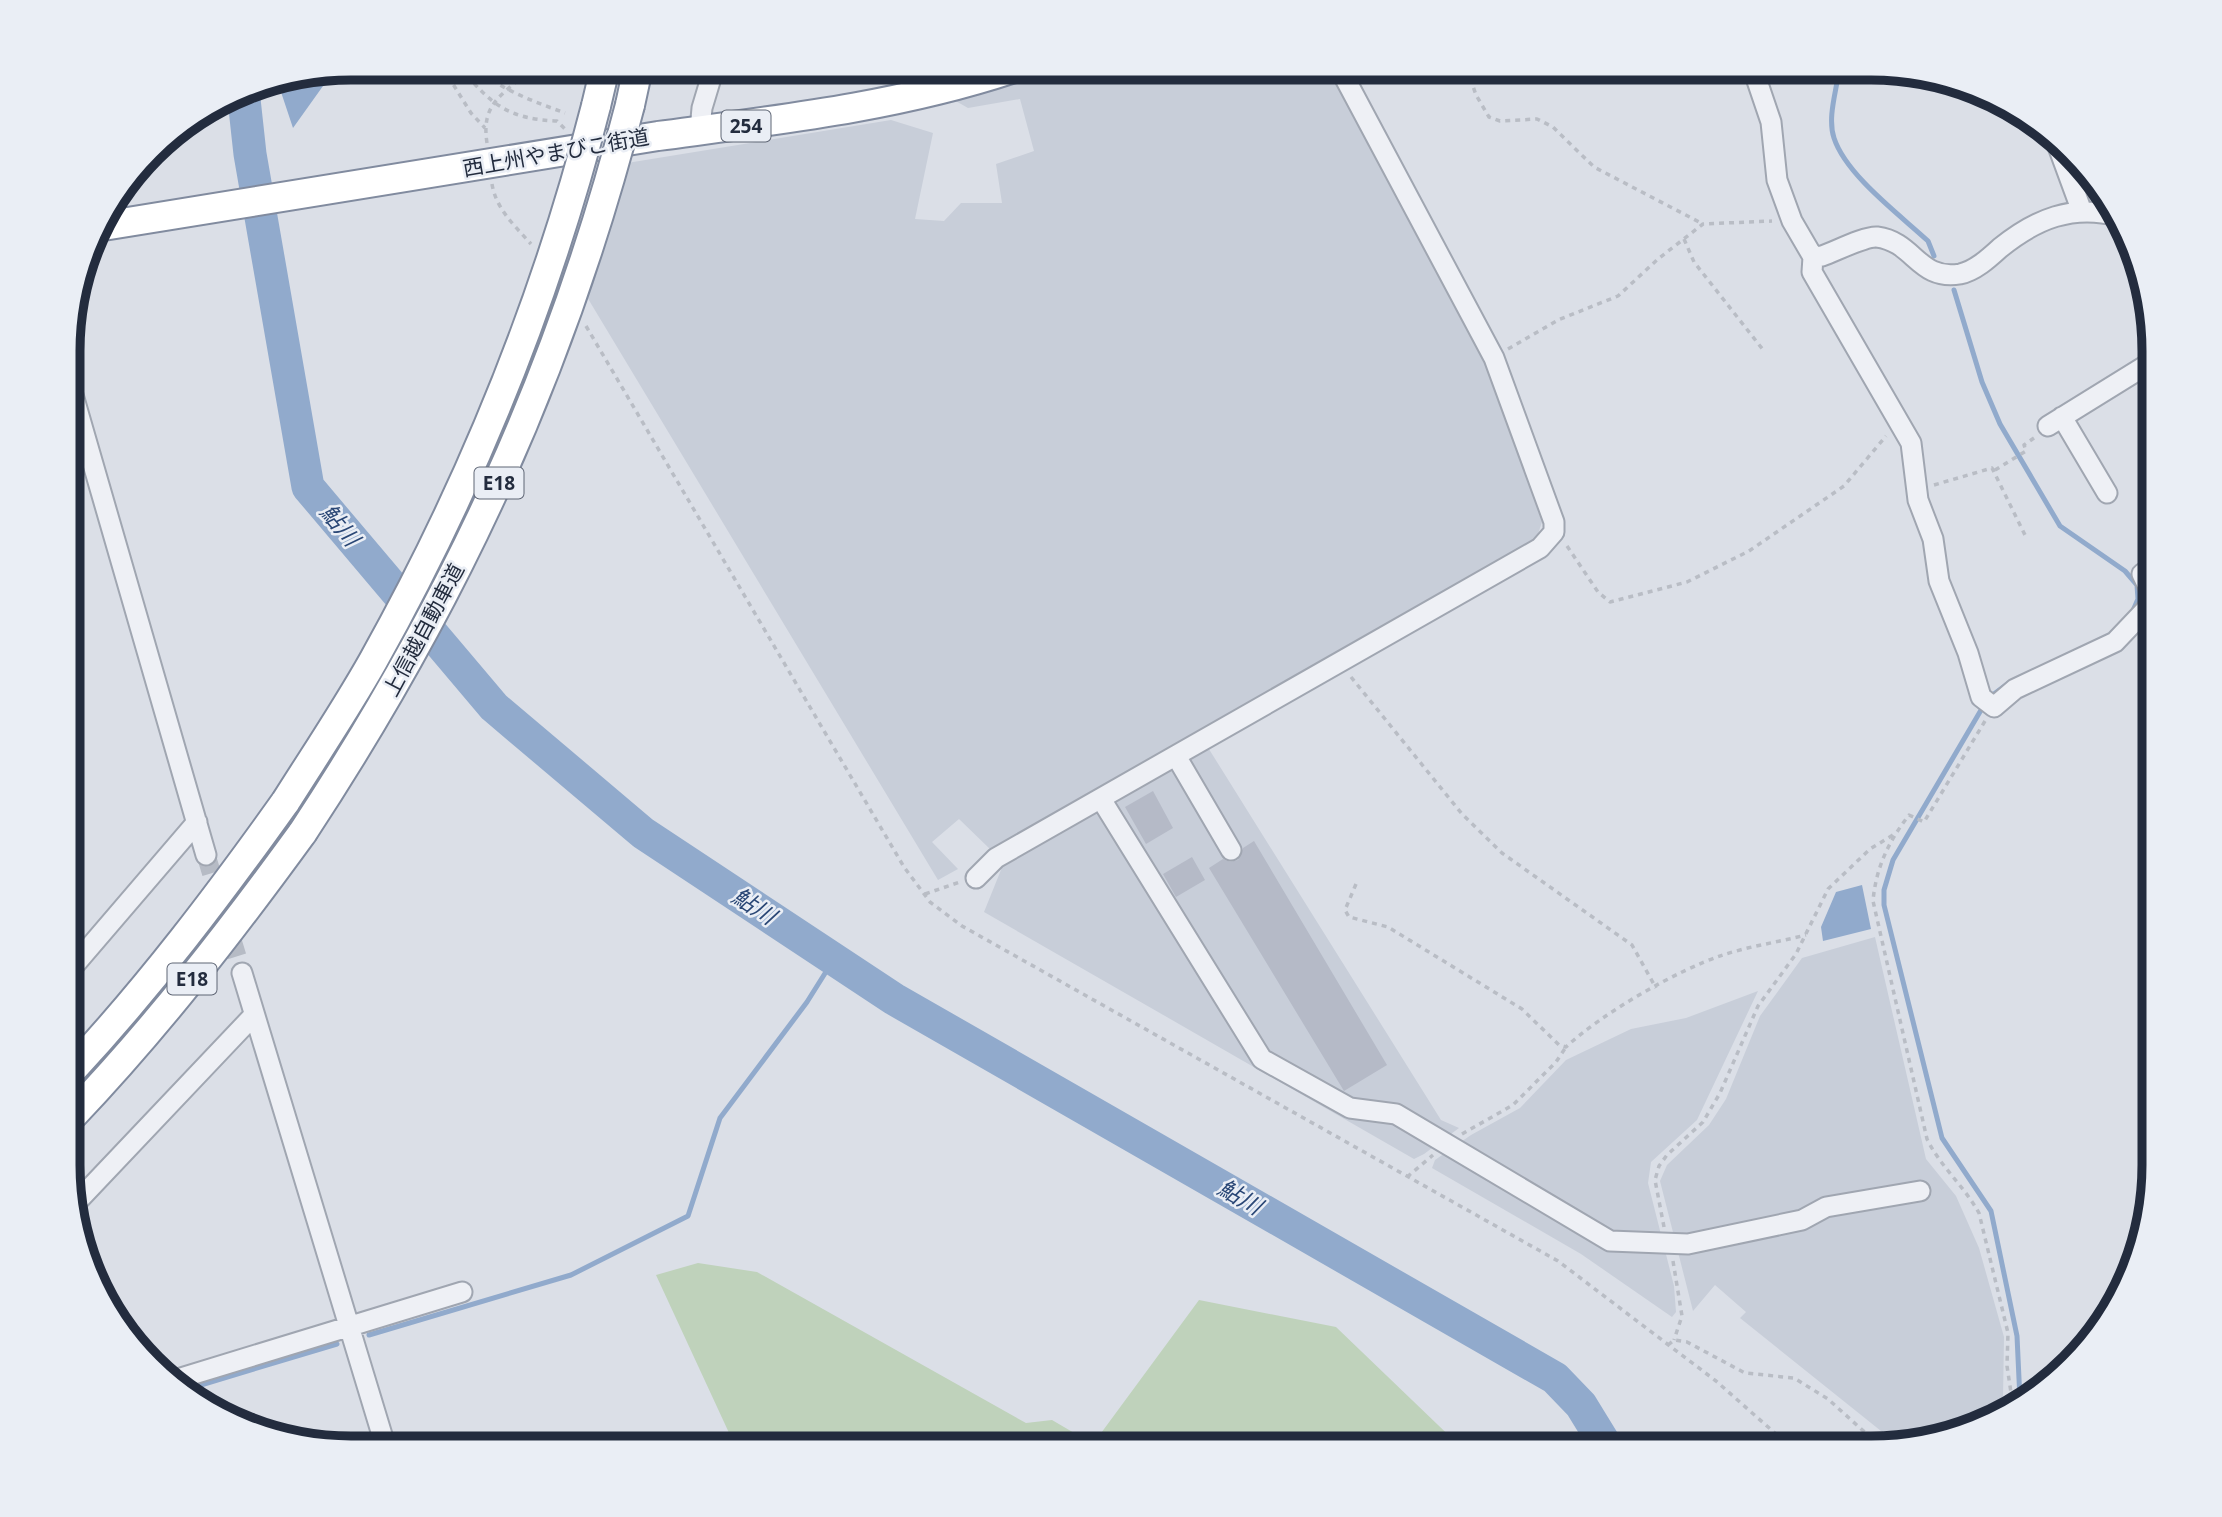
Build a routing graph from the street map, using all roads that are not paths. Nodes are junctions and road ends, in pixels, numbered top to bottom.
1 (602, 80) edge
2 (635, 80) edge
3 (710, 80) edge
4 (967, 80) edge
5 (1346, 80) edge
6 (1757, 80) edge
7 (700, 130) junction
8 (2064, 162) edge
9 (2081, 209) junction
10 (2103, 213) edge
11 (112, 225) edge
12 (1813, 257) junction
13 (2142, 368) edge
14 (80, 419) edge
15 (2107, 493) dead end
16 (2142, 612) edge
17 (1176, 756) junction
18 (1101, 799) junction
19 (197, 822) junction
20 (1231, 849) dead end
21 (206, 855) tunnel mouth
22 (976, 878) road end
23 (80, 958) edge
24 (242, 973) tunnel mouth
25 (254, 1015) junction
26 (80, 1061) edge
27 (80, 1107) edge
28 (1920, 1191) dead end
29 (82, 1196) edge
30 (462, 1292) dead end
31 (349, 1327) junction
32 (183, 1377) edge
33 (382, 1436) edge

1 - 26 highway, 上信越自動車道 / E18, bridge
2 - 27 highway, 上信越自動車道 / E18, bridge
3 - 7 street
4 - 7 highway, 西上州やまびこ街道 / 254
5 - 17 street
6 - 12 street
7 - 11 highway, 西上州やまびこ街道 / 254
8 - 9 street
9 - 10 street
9 - 12 street
12 - 16 street
13 - 15 street
14 - 19 street
17 - 18 street
17 - 20 street
18 - 22 street
18 - 28 street
19 - 21 street
19 - 23 street
24 - 25 street
25 - 29 street
25 - 31 street
30 - 31 street
31 - 32 street
31 - 33 street

